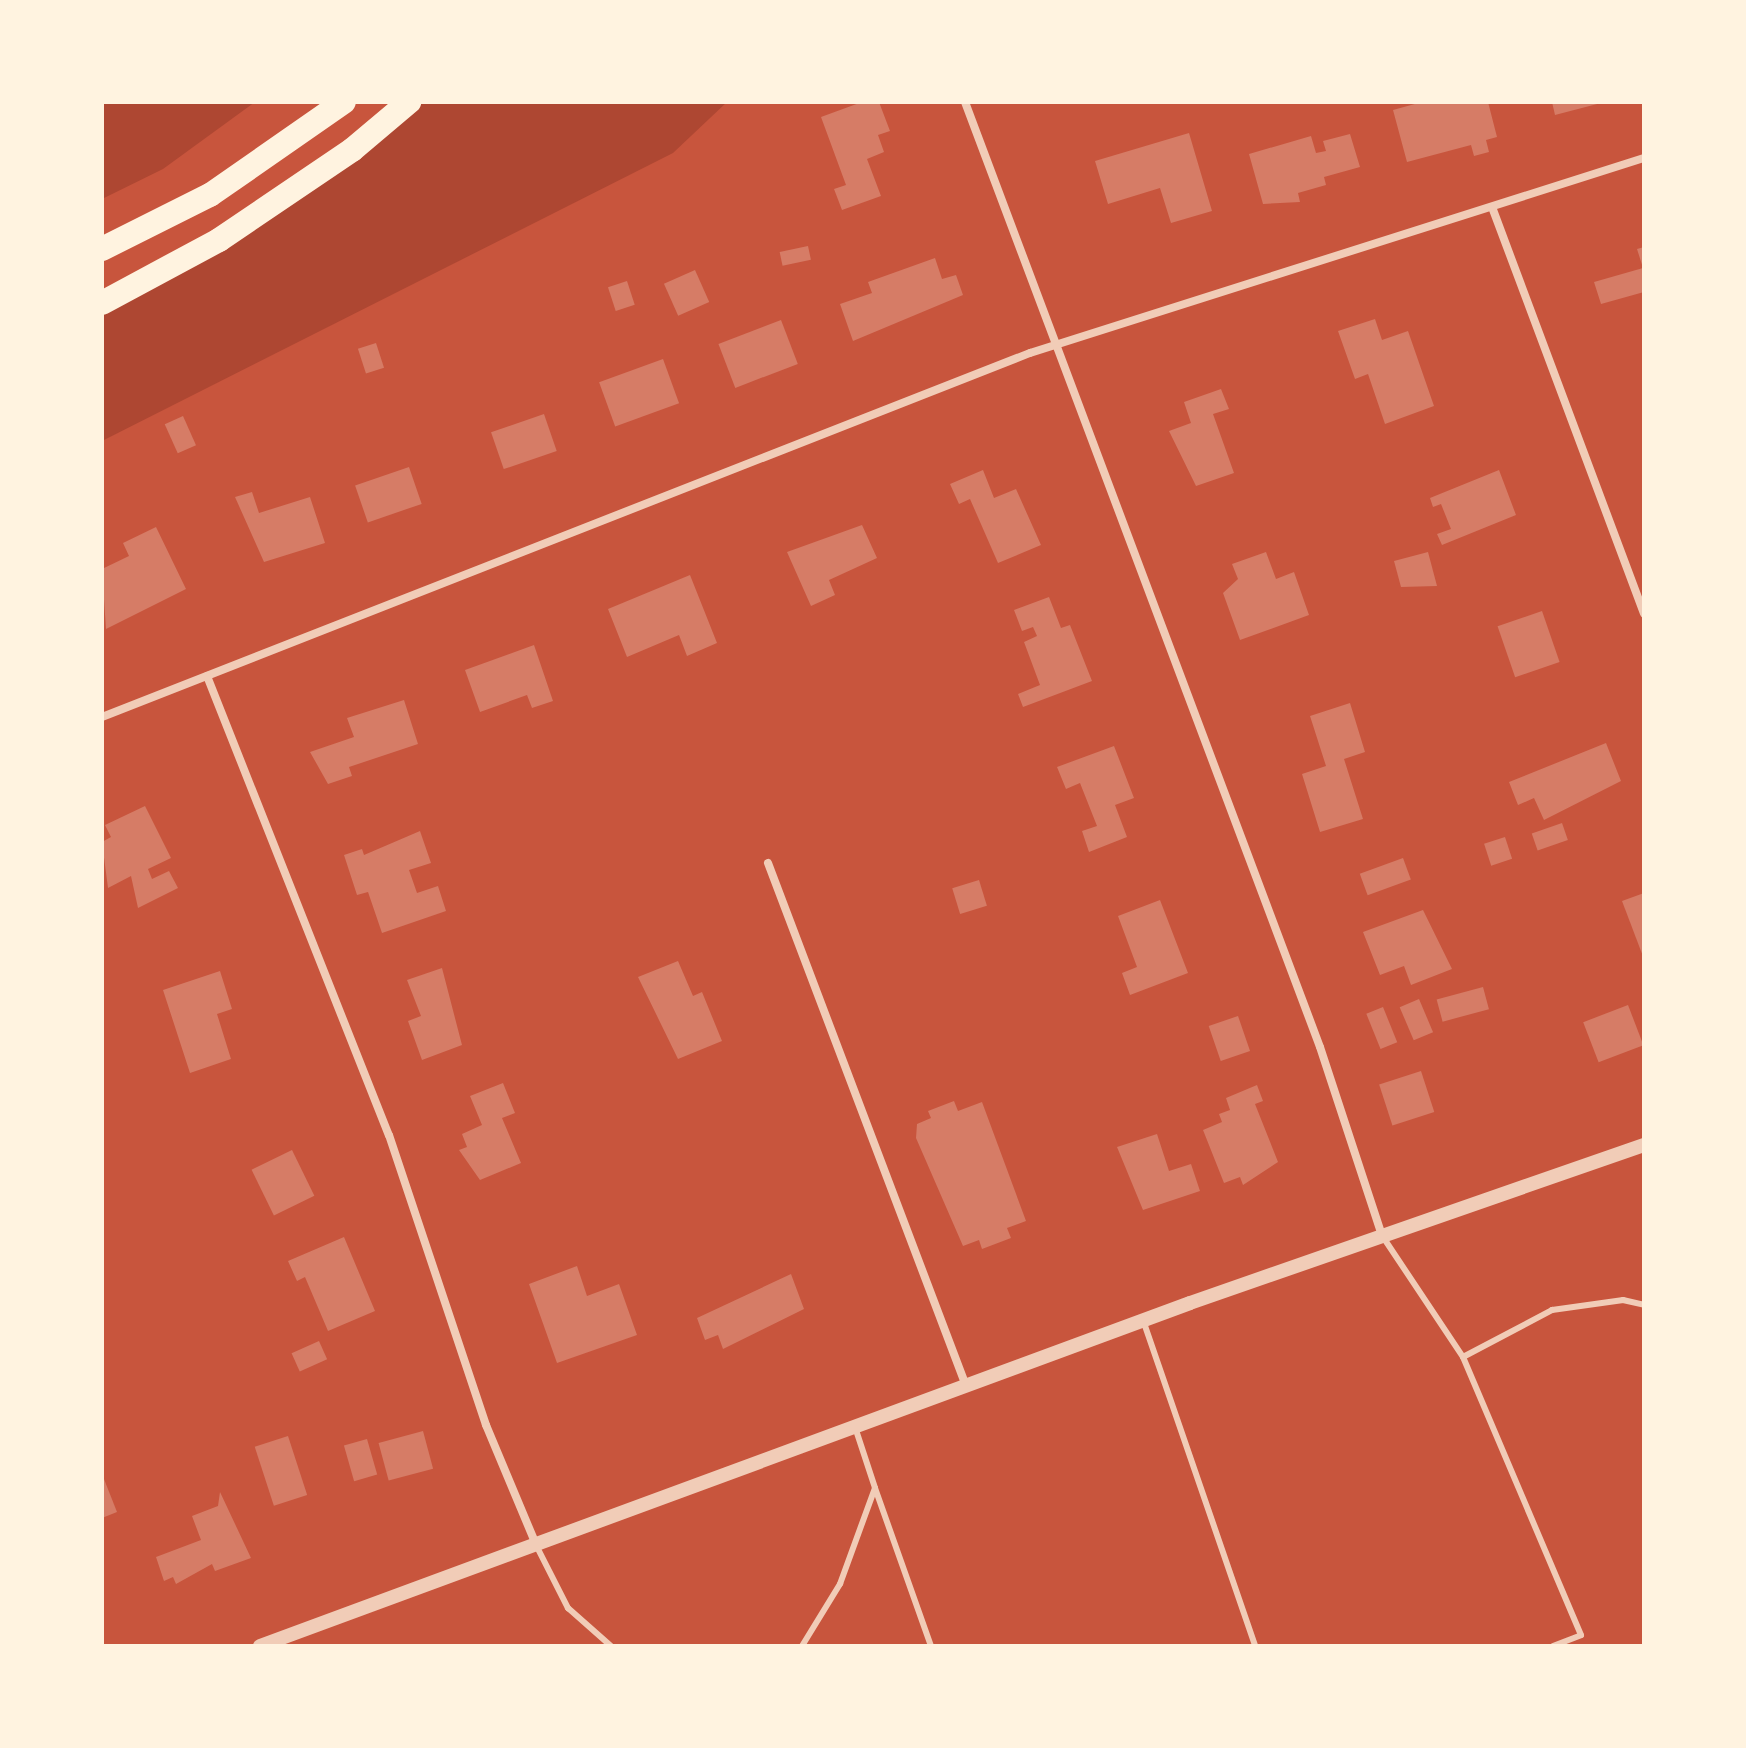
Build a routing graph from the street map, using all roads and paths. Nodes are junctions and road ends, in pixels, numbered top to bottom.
1 (344, 102) edge
2 (409, 102) edge
3 (965, 102) edge
4 (1644, 158) edge
5 (1492, 207) junction
6 (102, 249) edge
7 (102, 303) edge
8 (1053, 346) junction
9 (1644, 614) edge
10 (207, 676) junction
11 (102, 717) edge
12 (768, 863) dead end
13 (1644, 1145) edge
14 (1382, 1236) junction
15 (1644, 1305) edge
16 (1143, 1320) junction
17 (1463, 1357) junction
18 (966, 1386) junction
19 (855, 1427) junction
20 (875, 1488) junction
21 (535, 1542) junction
22 (1581, 1635) junction
23 (260, 1646) edge
24 (611, 1646) edge
25 (802, 1646) edge
26 (931, 1646) edge
27 (1255, 1646) edge
28 (1553, 1646) edge
29 (1586, 1646) edge

1 - 6 highway
2 - 7 highway
3 - 8 street
4 - 5 street
5 - 8 street
5 - 9 street
8 - 10 street
8 - 14 street
10 - 11 street
10 - 21 street
12 - 18 street
13 - 14 street
14 - 16 street
14 - 17 lane
15 - 17 lane
16 - 18 street
16 - 27 lane
17 - 22 lane
18 - 19 street
19 - 20 lane
19 - 21 street
20 - 25 lane
20 - 26 lane
21 - 23 street
21 - 24 lane
22 - 28 lane
22 - 29 lane

